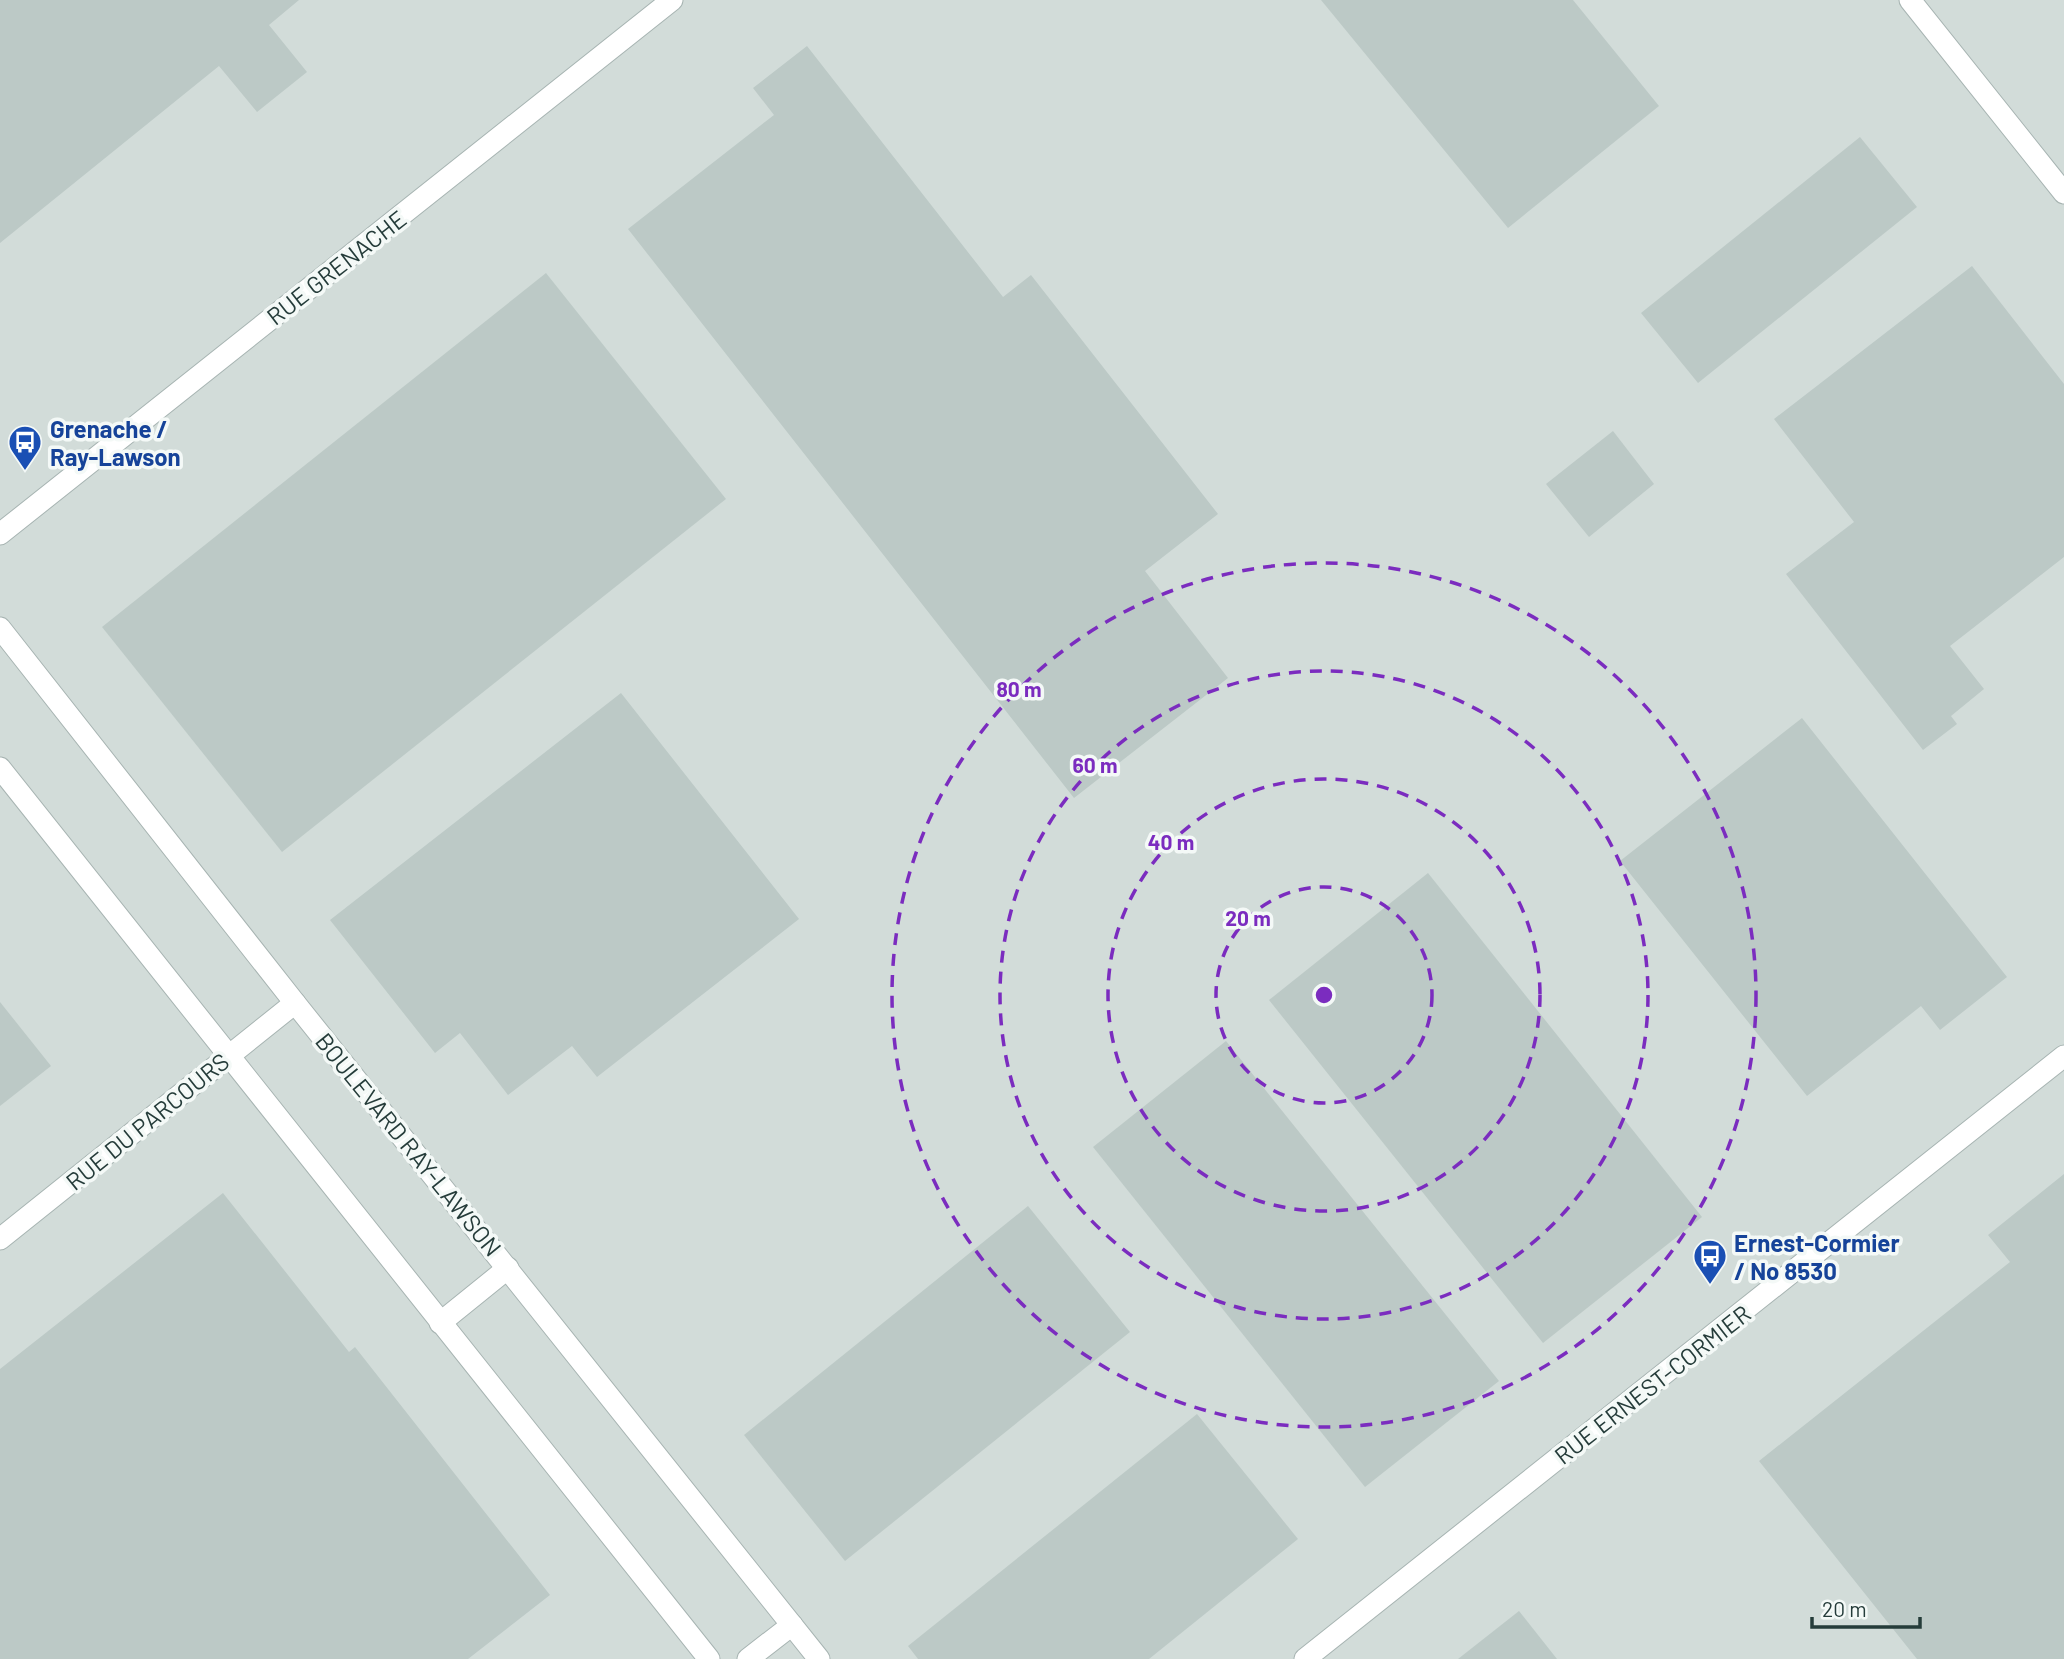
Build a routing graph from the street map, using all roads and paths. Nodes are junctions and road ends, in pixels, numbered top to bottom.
1 (672, 0) edge
2 (1910, 0) edge
3 (2064, 193) edge
4 (0, 534) edge
5 (0, 628) edge
6 (0, 768) edge
7 (295, 1003) junction
8 (228, 1056) junction
9 (2064, 1056) edge
10 (0, 1238) edge
11 (508, 1268) junction
12 (440, 1323) junction
13 (792, 1625) junction
14 (709, 1659) edge
15 (748, 1659) edge
16 (819, 1659) edge
17 (1305, 1659) edge

1 - 4 street, RUE GRENACHE
2 - 3 street
5 - 7 street, BOULEVARD RAY-LAWSON
6 - 8 street
7 - 8 street, RUE DU PARCOURS
7 - 11 street, BOULEVARD RAY-LAWSON
8 - 10 street, RUE DU PARCOURS
8 - 12 street
9 - 17 street, RUE ERNEST-CORMIER
11 - 12 street
11 - 13 street, BOULEVARD RAY-LAWSON
12 - 14 street
13 - 15 street
13 - 16 street, BOULEVARD RAY-LAWSON

